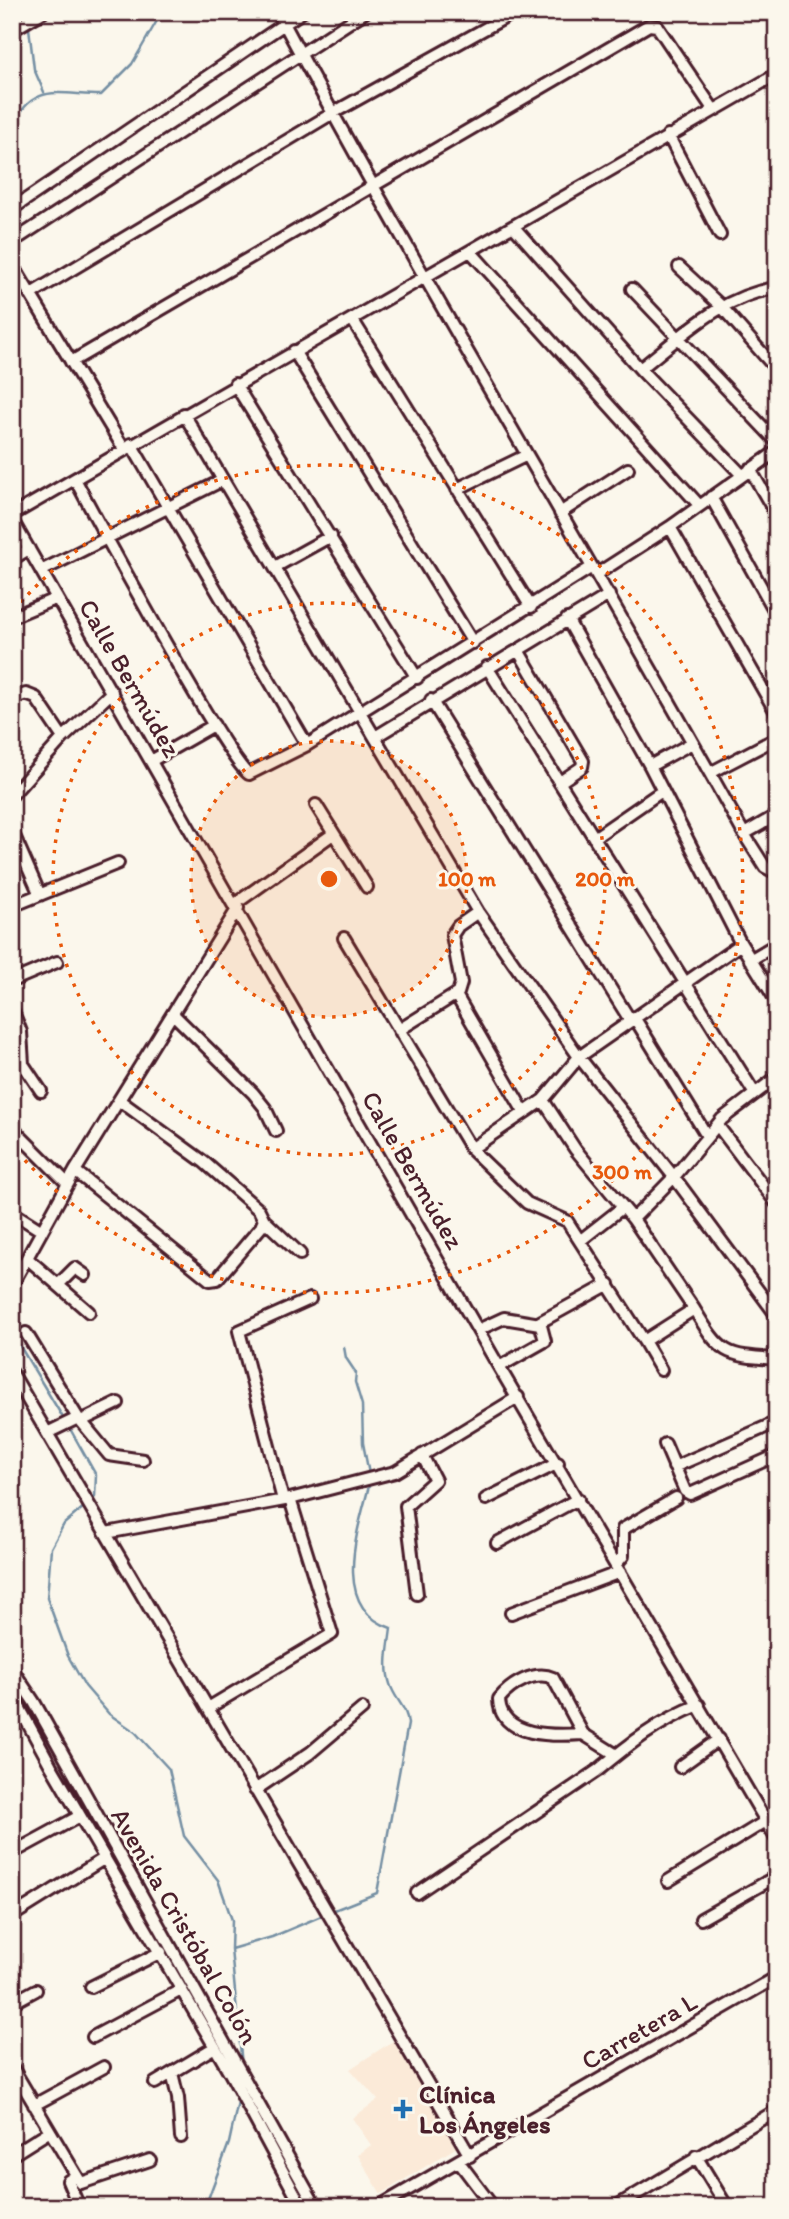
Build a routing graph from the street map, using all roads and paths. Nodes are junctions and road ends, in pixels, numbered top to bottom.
1 (44, 12) edge
2 (302, 12) edge
3 (365, 12) edge
4 (514, 12) edge
5 (281, 18) edge
6 (13, 29) edge
7 (300, 55) junction
8 (777, 74) edge
9 (713, 109) junction
10 (333, 113) junction
11 (668, 135) junction
12 (373, 189) junction
13 (12, 209) edge
14 (513, 226) junction
15 (720, 234) dead end
16 (12, 242) edge
17 (471, 252) junction
18 (12, 264) edge
19 (679, 267) dead end
20 (425, 277) junction
21 (777, 288) edge
22 (632, 289) dead end
23 (31, 294) junction
24 (721, 306) junction
25 (352, 319) junction
26 (679, 339) junction
27 (294, 351) junction
28 (71, 362) junction
29 (640, 369) junction
30 (777, 370) edge
31 (235, 384) junction
32 (184, 414) junction
33 (777, 442) edge
34 (127, 446) junction
35 (777, 451) edge
36 (527, 455) junction
37 (628, 470) dead end
38 (746, 472) junction
39 (75, 479) junction
40 (223, 480) junction
41 (457, 489) junction
42 (711, 497) junction
43 (699, 505) junction
44 (167, 510) junction
45 (560, 513) junction
46 (12, 515) edge
47 (777, 516) edge
48 (12, 520) edge
49 (670, 527) junction
50 (331, 536) junction
51 (107, 539) junction
52 (29, 549) junction
53 (12, 559) edge
54 (275, 567) junction
55 (41, 571) junction
56 (594, 571) junction
57 (609, 595) junction
58 (57, 598) junction
59 (531, 607) junction
60 (777, 615) edge
61 (12, 617) edge
62 (567, 620) junction
63 (474, 643) junction
64 (518, 650) junction
65 (487, 667) junction
66 (417, 678) junction
67 (112, 692) junction
68 (12, 699) edge
69 (431, 700) junction
70 (360, 712) junction
71 (777, 714) edge
72 (214, 725) junction
73 (375, 737) junction
74 (63, 738) junction
75 (777, 738) edge
76 (692, 743) junction
77 (307, 745) junction
78 (151, 761) junction
79 (650, 766) junction
80 (710, 773) junction
81 (560, 782) junction
82 (662, 791) junction
83 (12, 795) edge
84 (316, 805) dead end
85 (777, 815) edge
86 (12, 831) edge
87 (333, 834) junction
88 (744, 834) junction
89 (594, 838) junction
90 (118, 863) dead end
91 (777, 873) edge
92 (366, 887) dead end
93 (40, 895) junction
94 (12, 906) edge
95 (236, 906) junction
96 (478, 912) junction
97 (344, 938) dead end
98 (741, 944) junction
99 (777, 944) edge
100 (750, 960) junction
101 (57, 962) dead end
102 (12, 981) edge
103 (686, 982) junction
104 (456, 996) junction
105 (777, 1002) edge
106 (12, 1009) edge
107 (174, 1016) junction
108 (632, 1019) junction
109 (399, 1030) junction
110 (579, 1057) junction
111 (773, 1080) edge
112 (41, 1091) dead end
113 (777, 1092) edge
114 (755, 1094) junction
115 (118, 1100) junction
116 (543, 1100) junction
117 (524, 1112) junction
118 (718, 1126) junction
119 (12, 1128) edge
120 (275, 1131) dead end
121 (707, 1136) junction
122 (471, 1149) junction
123 (75, 1171) junction
124 (674, 1177) junction
125 (68, 1184) junction
126 (777, 1204) edge
127 (622, 1207) junction
128 (12, 1212) edge
129 (633, 1219) junction
130 (264, 1220) junction
131 (42, 1231) junction
132 (581, 1240) junction
133 (300, 1254) dead end
134 (27, 1258) junction
135 (85, 1275) dead end
136 (609, 1284) junction
137 (12, 1285) edge
138 (58, 1285) junction
139 (310, 1299) dead end
140 (694, 1310) junction
141 (89, 1312) dead end
142 (777, 1315) edge
143 (540, 1324) junction
144 (478, 1330) junction
145 (26, 1333) dead end
146 (644, 1340) junction
147 (777, 1359) edge
148 (499, 1367) junction
149 (661, 1370) dead end
150 (12, 1373) edge
151 (518, 1397) junction
152 (118, 1403) dead end
153 (80, 1419) junction
154 (777, 1422) edge
155 (47, 1433) junction
156 (664, 1444) dead end
157 (777, 1455) edge
158 (417, 1458) junction
159 (143, 1460) dead end
160 (558, 1463) junction
161 (674, 1467) junction
162 (676, 1498) dead end
163 (286, 1499) junction
164 (486, 1499) dead end
165 (578, 1499) junction
166 (106, 1533) junction
167 (497, 1543) dead end
168 (618, 1568) junction
169 (417, 1594) dead end
170 (510, 1613) dead end
171 (12, 1669) edge
172 (12, 1693) edge
173 (699, 1705) junction
174 (208, 1708) junction
175 (362, 1709) dead end
176 (583, 1734) junction
177 (719, 1739) junction
178 (615, 1754) junction
179 (680, 1767) dead end
180 (255, 1790) junction
181 (80, 1816) junction
182 (766, 1821) junction
183 (777, 1840) edge
184 (12, 1853) edge
185 (105, 1858) junction
186 (777, 1876) edge
187 (667, 1881) dead end
188 (417, 1893) dead end
189 (12, 1916) edge
190 (701, 1919) dead end
191 (161, 1952) junction
192 (777, 1977) edge
193 (91, 1987) dead end
194 (36, 1990) dead end
195 (181, 1990) junction
196 (12, 2003) edge
197 (93, 2037) dead end
198 (215, 2047) junction
199 (12, 2067) edge
200 (104, 2067) dead end
201 (172, 2073) junction
202 (155, 2083) dead end
203 (34, 2105) junction
204 (777, 2110) edge
205 (50, 2131) junction
206 (181, 2137) dead end
207 (12, 2155) edge
208 (470, 2156) junction
209 (696, 2156) junction
210 (150, 2160) dead end
211 (458, 2162) junction
212 (76, 2176) junction
213 (79, 2207) edge
214 (302, 2207) edge
215 (316, 2207) edge
216 (378, 2207) edge
217 (494, 2207) edge
218 (615, 2207) edge
219 (727, 2207) edge

1 - 6 street
2 - 5 street
3 - 7 street
4 - 10 street
5 - 7 street
5 - 13 street
7 - 10 street
7 - 16 street
8 - 9 street
9 - 11 street
9 - 12 street
10 - 12 street
10 - 23 street
11 - 14 street
11 - 15 street
12 - 20 street
12 - 28 street
14 - 17 street
14 - 29 street
17 - 20 street
17 - 43 street
18 - 23 street
19 - 24 street
20 - 25 street
20 - 36 street
21 - 24 street
22 - 26 street
23 - 28 street
24 - 26 street
24 - 30 street
25 - 27 street
25 - 41 street
26 - 29 street
26 - 33 street
27 - 31 street
27 - 63 street
28 - 34 street
29 - 38 street
31 - 32 street
31 - 50 street
32 - 34 street
32 - 40 street
34 - 39 street
34 - 44 street
35 - 38 street
36 - 41 street
36 - 45 street
37 - 45 street
38 - 42 street
38 - 47 street
39 - 46 street
39 - 51 street
40 - 44 street
40 - 54 street
41 - 59 street
42 - 43 street
42 - 60 street
43 - 49 street
44 - 51 street
44 - 77 street
45 - 56 street
48 - 52 street, Calle Bermúdez
49 - 56 street
49 - 71 street
50 - 54 street
50 - 66 street
51 - 55 street
51 - 72 street
52 - 53 street
52 - 55 street, Calle Bermúdez
54 - 70 street
55 - 58 street, Calle Bermúdez
56 - 57 street
56 - 59 street
57 - 62 street
57 - 76 street
58 - 61 street
58 - 67 street, Calle Bermúdez
59 - 63 street
62 - 64 street
62 - 79 street
63 - 66 street
64 - 65 street
64 - 81 street
65 - 69 street
65 - 81 street
66 - 70 street
67 - 74 street
67 - 78 street, Calle Bermúdez
68 - 74 street
69 - 73 street
69 - 108 street
70 - 73 street
70 - 77 street
72 - 77 street
72 - 78 street
73 - 96 street
74 - 83 street
75 - 80 street
76 - 79 street
76 - 80 street
78 - 95 street, Calle Bermúdez
79 - 82 street
80 - 88 street
81 - 89 street
82 - 89 street
82 - 98 street
84 - 87 street
85 - 88 street
86 - 93 street
87 - 92 street
87 - 95 street
88 - 91 street
89 - 103 street
90 - 93 street
93 - 94 street
95 - 107 street
95 - 144 street, Calle Bermúdez
96 - 104 street
96 - 110 street
97 - 109 street
98 - 100 street
98 - 103 street
99 - 100 street
100 - 105 street
101 - 102 street
103 - 108 street
103 - 114 street
104 - 109 street
104 - 117 street
106 - 112 street
107 - 115 street
107 - 120 street
108 - 110 street
108 - 121 street
109 - 122 street
110 - 116 street
110 - 124 street
111 - 113 street
111 - 114 street
114 - 118 street
115 - 123 street
115 - 130 street
116 - 117 street
116 - 127 street
117 - 122 street
118 - 121 street
118 - 126 street
119 - 125 street
121 - 124 street
122 - 132 street
123 - 125 street
123 - 130 street
124 - 129 street
124 - 142 street
125 - 131 street
127 - 129 street
127 - 132 street
128 - 131 street
129 - 140 street
130 - 133 street
131 - 134 street
132 - 136 street
134 - 137 street
134 - 138 street
135 - 138 street
136 - 143 street
136 - 146 street
138 - 141 street
139 - 163 street
140 - 146 street
140 - 147 street
143 - 144 street
143 - 148 street
144 - 148 street, Calle Bermúdez
145 - 153 street
146 - 149 street
148 - 151 street, Calle Bermúdez
150 - 155 street
151 - 158 street
151 - 160 street, Calle Bermúdez
152 - 153 street
153 - 155 street
153 - 159 street
154 - 161 street
155 - 166 street
156 - 161 street
157 - 161 street
158 - 163 street
158 - 169 street
160 - 164 street
160 - 165 street, Calle Bermúdez
162 - 168 street
163 - 166 street
163 - 174 street
165 - 167 street
165 - 168 street, Calle Bermúdez
166 - 174 street
168 - 170 street
168 - 173 street, Calle Bermúdez
171 - 215 street, Avenida Cristóbal Colón
172 - 181 street, Avenida Cristóbal Colón
173 - 177 street, Calle Bermúdez
173 - 178 street
174 - 180 street
175 - 180 street
176 - 176 street
176 - 178 street
177 - 179 street
177 - 182 street, Calle Bermúdez
178 - 188 street
180 - 208 street
181 - 184 street
181 - 185 street, Avenida Cristóbal Colón
182 - 183 street, Calle Bermúdez
182 - 187 street
185 - 189 street
185 - 191 street, Avenida Cristóbal Colón
186 - 190 street
191 - 193 street
191 - 195 street, Avenida Cristóbal Colón
192 - 208 street, Carretera L
194 - 196 street
195 - 197 street
195 - 198 street, Avenida Cristóbal Colón
198 - 201 street
198 - 214 street, Avenida Cristóbal Colón
199 - 203 street
200 - 203 street
201 - 202 street
201 - 206 street
203 - 205 street
204 - 209 street
205 - 207 street
205 - 212 street
208 - 211 street, Carretera L
209 - 218 street
209 - 219 street
210 - 212 street
211 - 216 street, Carretera L
211 - 217 street
212 - 213 street

